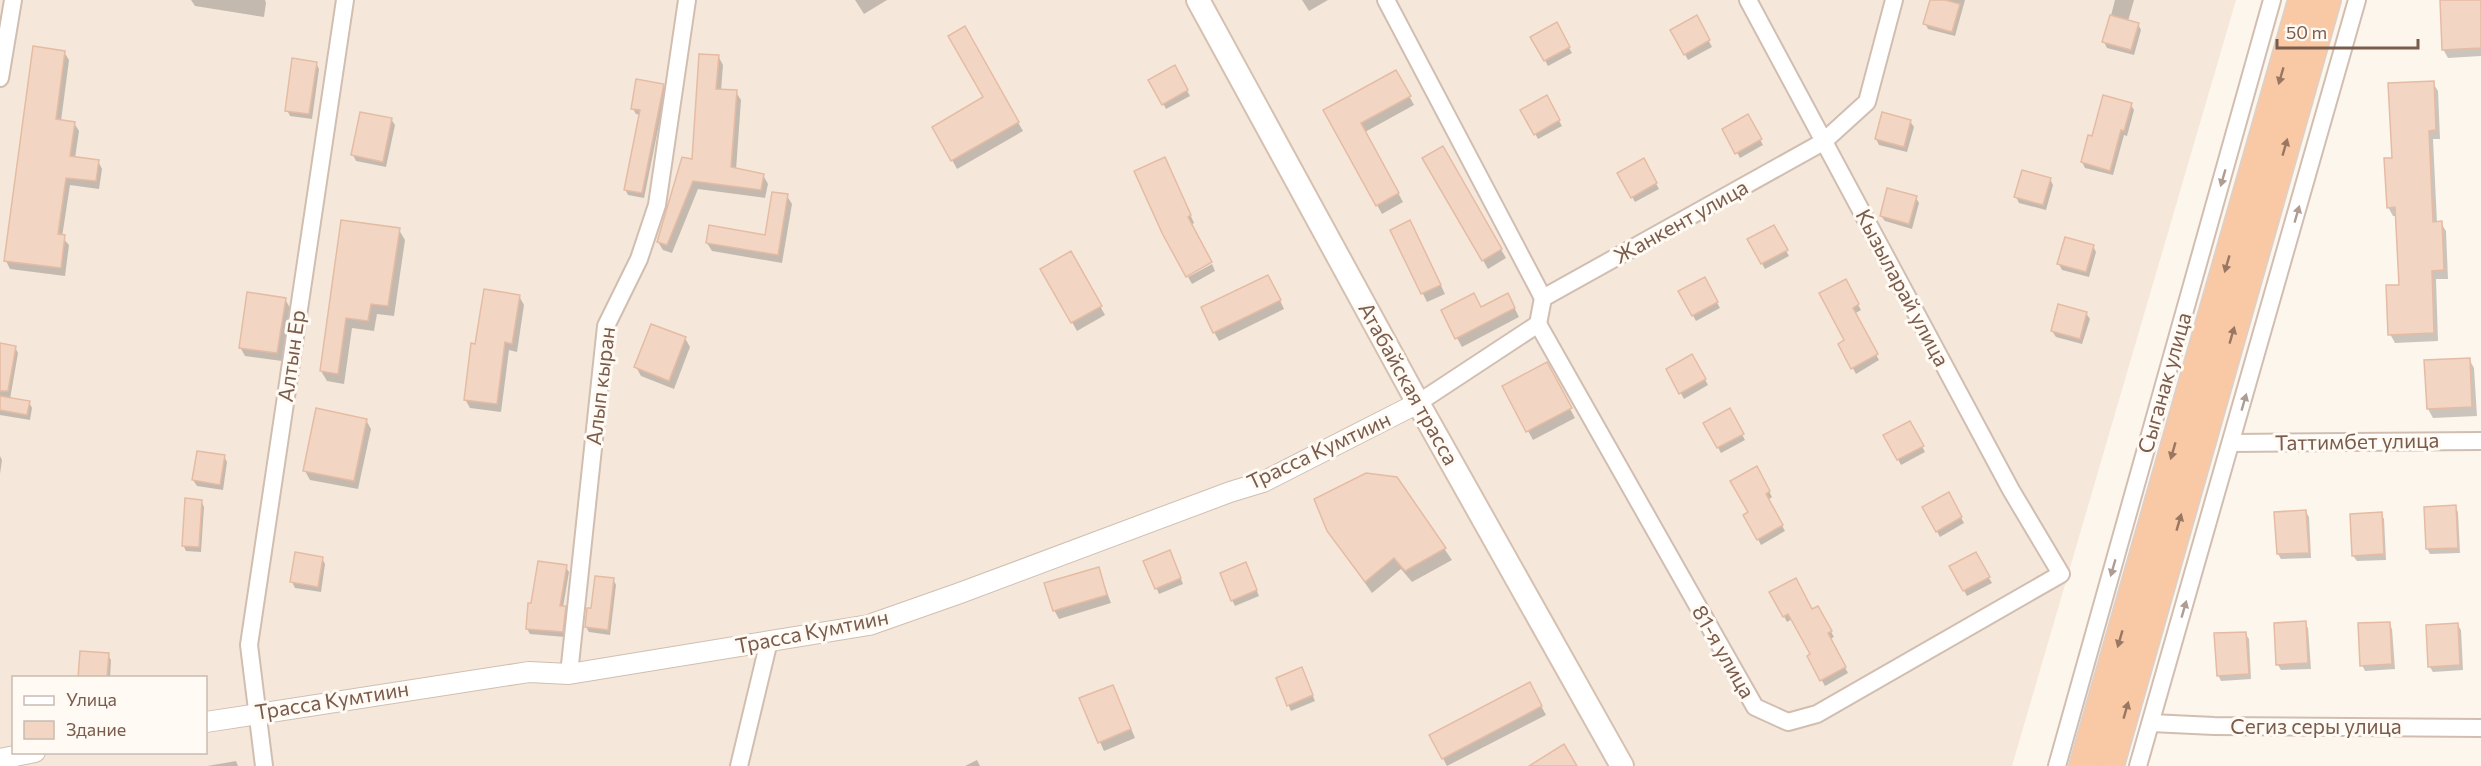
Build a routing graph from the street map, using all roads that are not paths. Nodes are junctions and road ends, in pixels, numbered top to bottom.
1 (13, 0) edge
2 (345, 0) edge
3 (687, 0) edge
4 (1198, 0) edge
5 (1386, 0) edge
6 (1748, 0) edge
7 (1894, 0) edge
8 (2272, 0) edge
9 (2302, 0) edge
10 (2327, 0) edge
11 (2357, 0) edge
12 (0, 78) edge
13 (1823, 142) junction
14 (1543, 298) junction
15 (1538, 324) junction
16 (1418, 403) junction
17 (2481, 441) edge
18 (2232, 443) junction
19 (2061, 574) joint
20 (769, 641) junction
21 (569, 674) junction
22 (258, 712) junction
23 (207, 722) edge
24 (2151, 723) junction
25 (2481, 728) edge
26 (29, 754) edge
27 (0, 759) edge
28 (264, 766) edge
29 (740, 766) edge
30 (1622, 766) edge
31 (2057, 766) edge
32 (2083, 766) edge
33 (2110, 766) edge
34 (2138, 766) edge

1 - 12 street
2 - 22 street, Алтын Ер
3 - 21 street, Алып кыран
4 - 16 main road, Атабайская трасса
5 - 14 street
6 - 13 street, Кызыларай улица
7 - 13 street, Жанкент улица
8 -> 31 street, Сыганак улица
9 -> 32 highway
33 -> 10 highway
18 -> 11 street
13 - 14 street, Жанкент улица
13 - 19 street, Кызыларай улица
14 - 15 street
15 - 16 street
15 - 19 street, 81-я улица
16 - 20 street, Трасса Кумтиин
16 - 30 main road, Атабайская трасса
17 - 18 street, Таттимбет улица
24 -> 18 street
20 - 21 street, Трасса Кумтиин
20 - 29 street
21 - 22 street, Трасса Кумтиин
22 - 23 street, Трасса Кумтиин
22 - 28 street, Алтын Ер
24 - 25 street, Сегиз серы улица
24 - 34 street
26 - 27 street

